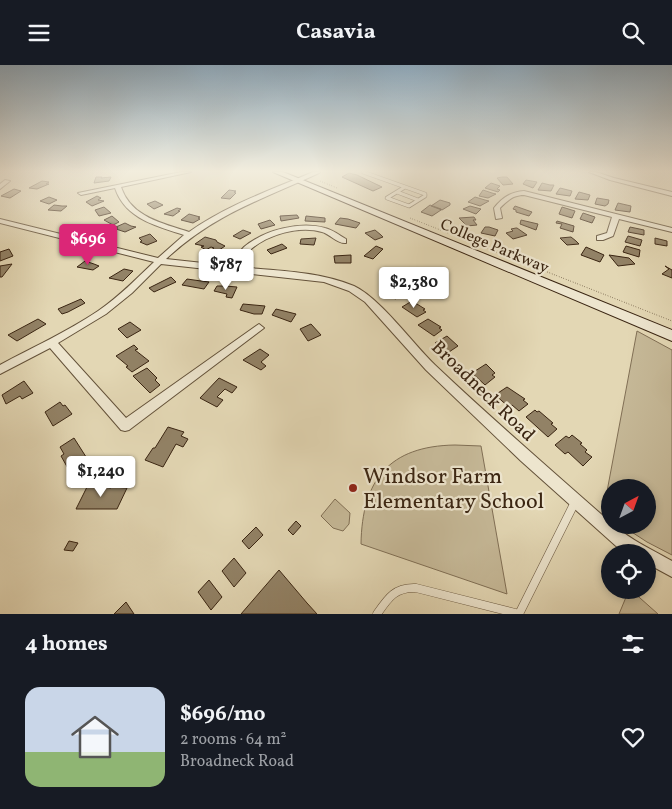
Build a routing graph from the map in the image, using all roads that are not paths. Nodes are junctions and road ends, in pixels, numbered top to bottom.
1 (119, 198) edge
2 (259, 198) edge
3 (338, 198) edge
4 (389, 198) edge
5 (412, 198) edge
6 (421, 198) edge
7 (506, 198) edge
8 (549, 198) edge
9 (418, 200) junction
10 (616, 215) junction
11 (498, 219) dead end
12 (0, 221) edge
13 (672, 230) edge
14 (188, 234) junction
15 (600, 238) dead end
16 (343, 241) dead end
17 (159, 261) junction
18 (233, 269) junction
19 (259, 328) dead end
20 (672, 336) edge
21 (51, 342) junction
22 (0, 370) edge
23 (575, 502) junction
24 (626, 544) edge
25 (656, 560) edge
26 (672, 569) edge
27 (377, 614) edge
28 (519, 614) edge

1 - 14 street
2 - 14 street
3 - 20 main road, College Parkway
4 - 9 lane
5 - 9 lane
6 - 9 lane
7 - 11 street
8 - 10 street
10 - 13 street
10 - 15 street
12 - 17 street, Broadneck Road
14 - 17 street
16 - 18 street
17 - 18 street, Broadneck Road
17 - 21 street
18 - 23 street, Broadneck Road
19 - 21 street
21 - 22 street
23 - 24 street, Broadneck Road
23 - 28 lane
25 - 26 street
27 - 28 lane

